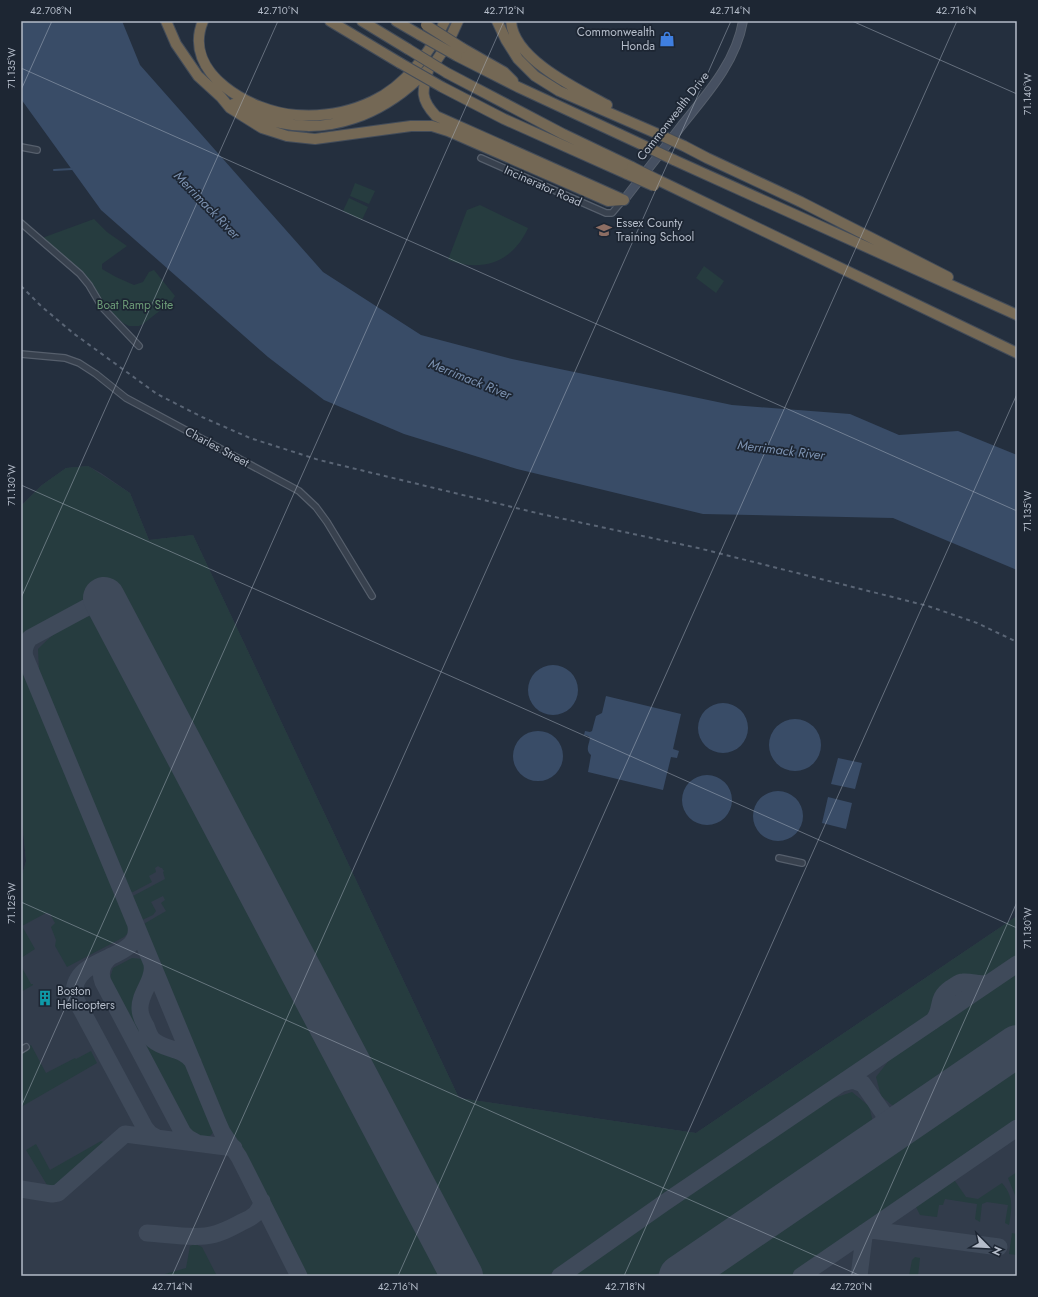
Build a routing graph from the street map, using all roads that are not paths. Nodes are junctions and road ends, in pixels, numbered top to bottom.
1 (166, 21) edge
2 (203, 21) edge
3 (330, 21) edge
4 (362, 21) edge
5 (396, 21) edge
6 (445, 21) edge
7 (458, 21) edge
8 (497, 21) edge
9 (511, 21) edge
10 (743, 21) edge
11 (423, 23) edge
12 (460, 52) junction
13 (429, 69) junction
14 (221, 97) junction
15 (658, 134) junction
16 (21, 147) edge
17 (37, 150) dead end
18 (481, 158) dead end
19 (629, 170) junction
20 (624, 200) junction
21 (606, 213) joint
22 (21, 223) edge
23 (1002, 308) junction
24 (1017, 315) edge
25 (139, 346) dead end
26 (1017, 353) edge
27 (21, 354) edge
28 (372, 596) dead end
29 (779, 858) dead end
30 (802, 863) dead end

1 - 14 highway
2 - 6 highway
3 - 19 highway, bridge
4 - 19 highway, bridge
5 - 12 highway, bridge
7 - 13 highway
8 - 15 highway
9 - 15 highway
10 - 20 main road, Commonwealth Drive
11 - 12 highway, bridge
12 - 23 highway, bridge
13 - 14 highway
13 - 20 highway
14 - 20 highway
15 - 23 highway, bridge
16 - 17 street
18 - 21 street, Incinerator Road
19 - 26 highway, bridge
20 - 21 street, Commonwealth Drive
22 - 25 street
23 - 24 highway
27 - 28 street, Charles Street
29 - 30 street

